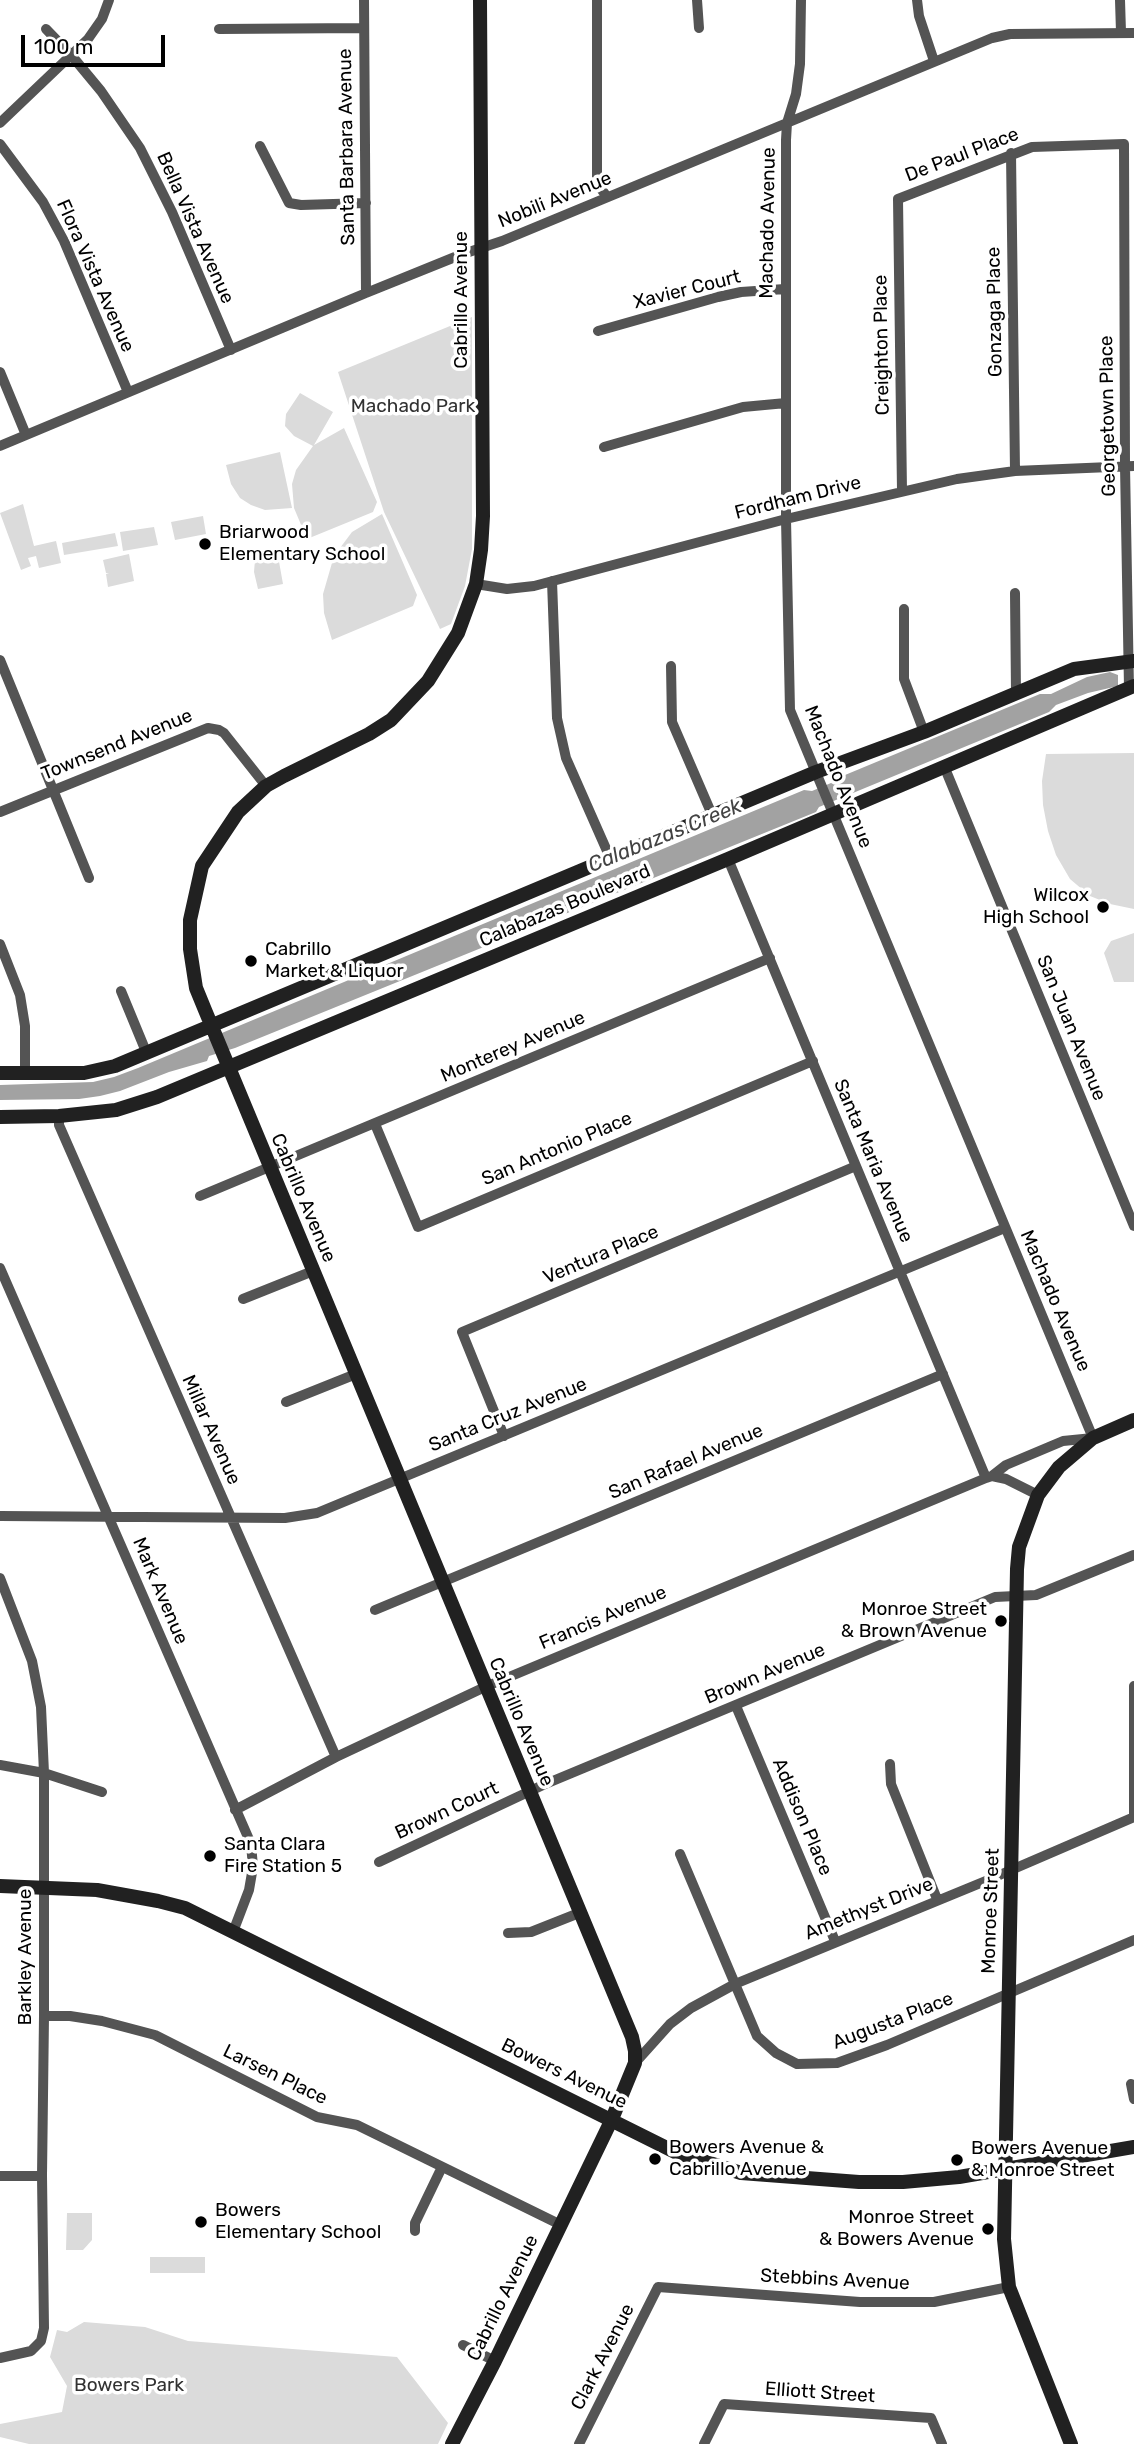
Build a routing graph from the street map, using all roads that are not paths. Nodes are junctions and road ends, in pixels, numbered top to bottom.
1 (109, 0) edge
2 (364, 0) edge
3 (480, 0) edge
4 (597, 0) edge
5 (697, 0) edge
6 (801, 0) edge
7 (917, 0) edge
8 (1121, 0) edge
9 (364, 28) junction
10 (699, 28) dead end
11 (46, 29) dead end
12 (219, 29) dead end
13 (1121, 32) junction
14 (1134, 33) edge
15 (72, 56) junction
16 (934, 61) junction
17 (787, 122) junction
18 (0, 123) edge
19 (0, 144) edge
20 (1124, 144) joint
21 (260, 146) dead end
22 (1011, 153) junction
23 (607, 197) junction
24 (898, 199) joint
25 (366, 203) junction
26 (481, 248) junction
27 (785, 289) junction
28 (366, 293) junction
29 (598, 331) dead end
30 (231, 350) junction
31 (0, 372) edge
32 (128, 392) junction
33 (786, 403) junction
34 (26, 435) junction
35 (0, 446) edge
36 (604, 447) dead end
37 (1130, 466) edge
38 (1015, 471) junction
39 (902, 491) junction
40 (786, 519) junction
41 (552, 581) junction
42 (1131, 581) edge
43 (476, 584) junction
44 (1015, 593) dead end
45 (904, 610) dead end
46 (0, 660) edge
47 (1131, 662) edge
48 (671, 666) dead end
49 (1132, 687) edge
50 (1016, 693) junction
51 (924, 732) junction
52 (944, 766) junction
53 (818, 779) junction
54 (267, 786) junction
55 (54, 790) junction
56 (831, 808) junction
57 (0, 812) edge
58 (713, 817) junction
59 (728, 859) junction
60 (611, 860) junction
61 (89, 877) dead end
62 (0, 944) edge
63 (770, 958) junction
64 (121, 990) dead end
65 (216, 1038) junction
66 (147, 1054) junction
67 (813, 1061) junction
68 (228, 1068) junction
69 (0, 1073) edge
70 (25, 1073) junction
71 (59, 1115) junction
72 (0, 1116) edge
73 (375, 1124) junction
74 (856, 1166) junction
75 (270, 1168) junction
76 (200, 1196) dead end
77 (1134, 1226) edge
78 (1005, 1228) junction
79 (0, 1268) edge
80 (900, 1270) junction
81 (313, 1271) junction
82 (243, 1299) dead end
83 (356, 1374) junction
84 (943, 1374) junction
85 (286, 1402) dead end
86 (1134, 1420) edge
87 (504, 1436) junction
88 (1093, 1438) junction
89 (989, 1477) junction
90 (400, 1479) junction
91 (1038, 1495) junction
92 (0, 1516) edge
93 (109, 1516) junction
94 (230, 1517) junction
95 (1134, 1556) edge
96 (0, 1578) edge
97 (443, 1582) junction
98 (1016, 1596) junction
99 (375, 1610) dead end
100 (1134, 1686) edge
101 (485, 1687) junction
102 (736, 1706) junction
103 (336, 1757) junction
104 (890, 1764) dead end
105 (0, 1765) edge
106 (44, 1773) junction
107 (102, 1792) dead end
108 (529, 1792) junction
109 (235, 1810) junction
110 (1134, 1816) edge
111 (680, 1854) dead end
112 (379, 1862) dead end
113 (1011, 1870) junction
114 (0, 1886) edge
115 (43, 1887) junction
116 (937, 1899) junction
117 (579, 1913) junction
118 (233, 1931) junction
119 (508, 1933) dead end
120 (835, 1941) junction
121 (1134, 1941) edge
122 (735, 1984) junction
123 (1008, 1994) junction
124 (44, 2016) junction
125 (635, 2063) junction
126 (1131, 2084) dead end
127 (1134, 2099) edge
128 (612, 2119) junction
129 (1134, 2147) edge
130 (442, 2167) junction
131 (1004, 2168) junction
132 (0, 2176) edge
133 (42, 2176) junction
134 (559, 2224) junction
135 (415, 2231) dead end
136 (658, 2287) joint
137 (1009, 2287) junction
138 (463, 2345) dead end
139 (0, 2358) edge
140 (495, 2361) junction
141 (458, 2442) edge
142 (579, 2444) edge
143 (704, 2444) edge
144 (942, 2444) edge
145 (1072, 2444) edge

1 - 15 street
2 - 9 street, Santa Barbara Avenue
3 - 26 street, Cabrillo Avenue
4 - 23 street
5 - 10 street
6 - 17 street, Machado Avenue
7 - 16 street
8 - 13 street
9 - 12 street
9 - 25 street, Santa Barbara Avenue
11 - 15 street, Bella Vista Avenue
13 - 14 street, Nobili Avenue
13 - 16 street, Nobili Avenue
15 - 18 street
15 - 30 street, Bella Vista Avenue
16 - 17 street, Nobili Avenue
17 - 23 street, Nobili Avenue
17 - 27 street, Machado Avenue
19 - 32 street, Flora Vista Avenue
20 - 22 street, De Paul Place
20 - 37 street, Georgetown Place
21 - 25 street
22 - 24 street, De Paul Place
22 - 38 street, Gonzaga Place
23 - 26 street, Nobili Avenue
24 - 39 street, Creighton Place
25 - 28 street, Santa Barbara Avenue
26 - 28 street, Nobili Avenue
26 - 43 street, Cabrillo Avenue
27 - 29 street, Xavier Court
27 - 33 street, Machado Avenue
28 - 30 street, Nobili Avenue
30 - 32 street, Nobili Avenue
31 - 34 street
32 - 34 street, Nobili Avenue
33 - 36 street
33 - 40 street, Machado Avenue
34 - 35 street, Nobili Avenue
37 - 38 street, Fordham Drive
37 - 42 street, Georgetown Place
38 - 39 street, Fordham Drive
39 - 40 street, Fordham Drive
40 - 41 street, Fordham Drive
40 - 53 street, Machado Avenue
41 - 43 street, Fordham Drive
41 - 60 street
42 - 47 street, Georgetown Place
43 - 54 street, Cabrillo Avenue
44 - 50 street
45 - 51 street
46 - 55 street
47 - 49 street, Georgetown Place
47 - 50 street, Calabazas Boulevard
48 - 58 street
49 - 52 street, Calabazas Boulevard
50 - 51 street, Calabazas Boulevard
51 - 53 street, Calabazas Boulevard
52 - 56 street, Calabazas Boulevard
52 - 77 street, San Juan Avenue
53 - 56 street, Machado Avenue
53 - 58 street, Calabazas Boulevard
54 - 55 street, Townsend Avenue
54 - 65 street, Cabrillo Avenue
55 - 57 street, Townsend Avenue
55 - 61 street
56 - 59 street, Calabazas Boulevard
56 - 78 street, Machado Avenue
58 - 60 street, Calabazas Boulevard
59 - 63 street, Santa Maria Avenue
59 - 68 street, Calabazas Boulevard
60 - 65 street, Calabazas Boulevard
62 - 70 street
63 - 67 street, Santa Maria Avenue
63 - 73 street, Monterey Avenue
64 - 66 street
65 - 66 street, Calabazas Boulevard
65 - 68 street, Cabrillo Avenue
66 - 70 street, Calabazas Boulevard
67 - 73 street, San Antonio Place
67 - 74 street, Santa Maria Avenue
68 - 71 street, Calabazas Boulevard
68 - 75 street, Cabrillo Avenue
69 - 70 street, Calabazas Boulevard
71 - 72 street, Calabazas Boulevard
71 - 94 street, Millar Avenue
73 - 75 street, Monterey Avenue
74 - 80 street, Santa Maria Avenue
74 - 87 street, Ventura Place
75 - 76 street, Monterey Avenue
75 - 81 street, Cabrillo Avenue
78 - 80 street, Santa Cruz Avenue
78 - 88 street, Machado Avenue
79 - 93 street, Mark Avenue
80 - 84 street, Santa Maria Avenue
80 - 87 street, Santa Cruz Avenue
81 - 82 street
81 - 83 street, Cabrillo Avenue
83 - 85 street
83 - 90 street, Cabrillo Avenue
84 - 89 street, Santa Maria Avenue
84 - 97 street, San Rafael Avenue
86 - 88 street, Monroe Street
87 - 90 street, Santa Cruz Avenue
88 - 89 street, Francis Avenue
88 - 91 street, Monroe Street
89 - 91 street
89 - 101 street, Francis Avenue
90 - 94 street, Santa Cruz Avenue
90 - 97 street, Cabrillo Avenue
91 - 98 street, Monroe Street
92 - 93 street, Santa Cruz Avenue
93 - 94 street, Santa Cruz Avenue
93 - 109 street, Mark Avenue
94 - 103 street, Millar Avenue
95 - 98 street, Brown Avenue
96 - 106 street, Barkley Avenue
97 - 99 street, San Rafael Avenue
97 - 101 street, Cabrillo Avenue
98 - 102 street, Brown Avenue
98 - 113 street, Monroe Street
100 - 110 street
101 - 103 street, Francis Avenue
101 - 108 street, Cabrillo Avenue
102 - 108 street, Brown Avenue
102 - 120 street, Addison Place
103 - 109 street, Francis Avenue
104 - 116 street
105 - 106 street
106 - 107 street
106 - 115 street, Barkley Avenue
108 - 112 street, Brown Court
108 - 117 street, Cabrillo Avenue
109 - 118 street, Mark Avenue
110 - 113 street, Amethyst Drive
111 - 122 street, Augusta Place
113 - 116 street, Amethyst Drive
113 - 123 street, Monroe Street
114 - 115 street, Bowers Avenue
115 - 118 street, Bowers Avenue
115 - 124 street, Barkley Avenue
116 - 120 street, Amethyst Drive
117 - 119 street
117 - 125 street, Cabrillo Avenue
118 - 128 street, Bowers Avenue
120 - 122 street, Amethyst Drive
121 - 123 street, Augusta Place
122 - 123 street, Augusta Place
122 - 125 street, Amethyst Drive
123 - 131 street, Monroe Street
124 - 130 street, Larsen Place
124 - 133 street, Barkley Avenue
125 - 128 street, Cabrillo Avenue
126 - 127 street
128 - 131 street, Bowers Avenue
128 - 134 street, Cabrillo Avenue
129 - 131 street, Bowers Avenue
130 - 134 street, Larsen Place
130 - 135 street
131 - 137 street, Monroe Street
132 - 133 street
133 - 139 street, Barkley Avenue
134 - 140 street, Cabrillo Avenue
136 - 137 street, Stebbins Avenue
136 - 142 street, Clark Avenue
137 - 145 street, Monroe Street
138 - 140 street
140 - 141 street, Cabrillo Avenue
143 - 144 street, Elliott Street

